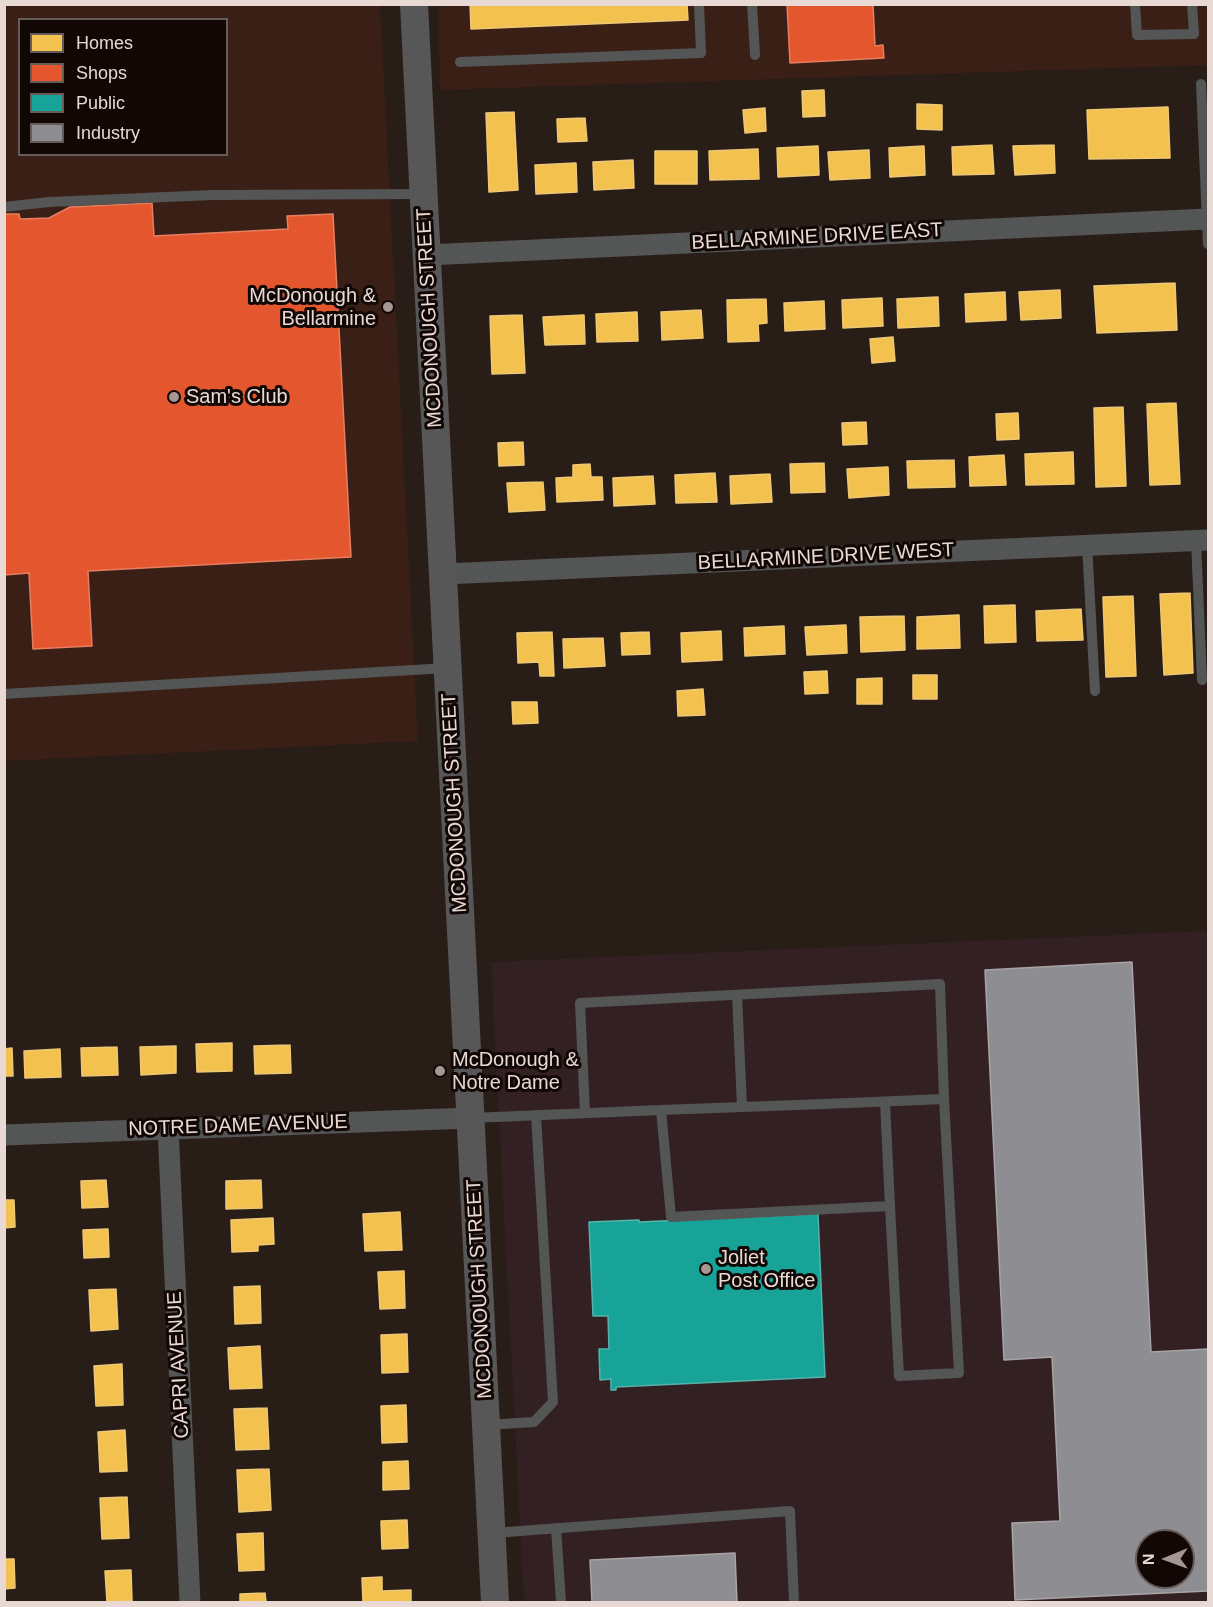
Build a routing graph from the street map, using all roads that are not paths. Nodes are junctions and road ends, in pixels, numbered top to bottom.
1 (414, 4) edge
2 (699, 4) edge
3 (753, 4) edge
4 (1135, 4) edge
5 (1192, 4) edge
6 (755, 55) dead end
7 (460, 62) dead end
8 (1201, 84) dead end
9 (423, 194) junction
10 (4, 207) edge
11 (1208, 219) edge
12 (1209, 244) edge
13 (426, 255) junction
14 (1202, 540) edge
15 (1087, 546) junction
16 (444, 574) junction
17 (449, 668) junction
18 (1202, 680) dead end
19 (1095, 691) dead end
20 (4, 694) edge
21 (737, 995) junction
22 (944, 1100) junction
23 (885, 1102) junction
24 (741, 1107) junction
25 (661, 1110) junction
26 (585, 1113) junction
27 (536, 1115) junction
28 (471, 1118) junction
29 (168, 1128) junction
30 (4, 1135) edge
31 (890, 1206) junction
32 (487, 1425) junction
33 (556, 1528) junction
34 (492, 1533) junction
35 (190, 1602) edge
36 (495, 1602) edge
37 (561, 1602) edge
38 (794, 1602) edge

1 - 9 street, MCDONOUGH STREET
2 - 7 lane
3 - 6 lane
4 - 5 lane
8 - 11 lane
9 - 10 lane
9 - 13 street, MCDONOUGH STREET
11 - 12 lane
11 - 13 street, BELLARMINE DRIVE EAST
13 - 16 street, MCDONOUGH STREET
14 - 15 street, BELLARMINE DRIVE WEST
14 - 18 lane
15 - 16 street, BELLARMINE DRIVE WEST
15 - 19 lane
16 - 17 street, MCDONOUGH STREET
17 - 20 lane
17 - 28 street, MCDONOUGH STREET
21 - 22 lane
21 - 24 lane
21 - 26 lane
22 - 23 lane
22 - 31 lane
23 - 24 lane
23 - 31 lane
24 - 25 lane
25 - 26 lane
25 - 31 lane
26 - 27 lane
27 - 28 lane
27 - 32 lane
28 - 29 street, NOTRE DAME AVENUE
28 - 32 street, MCDONOUGH STREET
29 - 30 street, NOTRE DAME AVENUE
29 - 35 street, CAPRI AVENUE
32 - 34 street, MCDONOUGH STREET
33 - 34 lane
33 - 37 lane
33 - 38 lane
34 - 36 street, MCDONOUGH STREET

